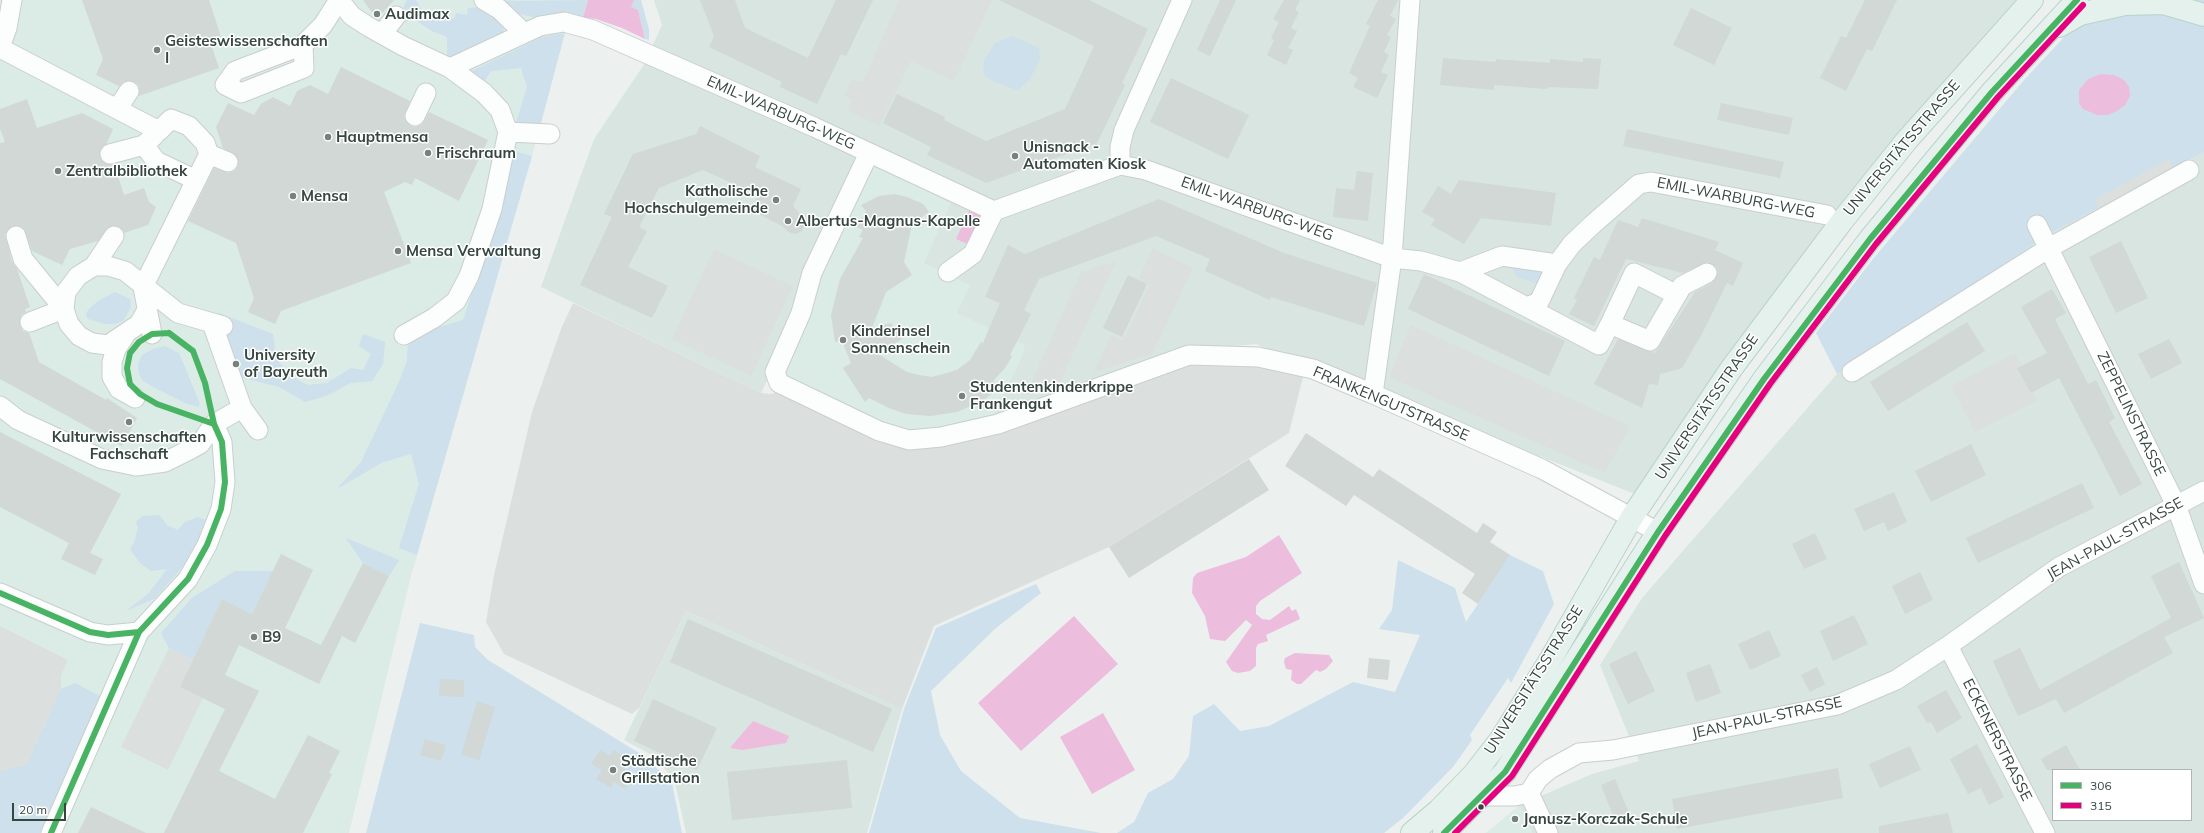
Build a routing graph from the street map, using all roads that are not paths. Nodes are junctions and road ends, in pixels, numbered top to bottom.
1 (12, 0) edge
2 (339, 0) edge
3 (484, 0) edge
4 (1182, 0) edge
5 (1410, 0) edge
6 (2032, 0) edge
7 (2077, 0) edge
8 (2204, 15) edge
9 (396, 16) dead end
10 (2046, 33) junction
11 (382, 34) junction
12 (524, 34) junction
13 (303, 45) dead end
14 (0, 47) edge
15 (442, 67) junction
16 (129, 91) dead end
17 (426, 93) dead end
18 (118, 108) junction
19 (415, 116) dead end
20 (159, 131) junction
21 (508, 132) junction
22 (550, 134) dead end
23 (144, 145) junction
24 (869, 152) junction
25 (110, 154) dead end
26 (209, 154) junction
27 (228, 162) dead end
28 (1120, 165) junction
29 (2188, 170) dead end
30 (196, 180) junction
31 (994, 211) junction
32 (1827, 216) dead end
33 (2038, 225) dead end
34 (16, 236) dead end
35 (114, 236) dead end
36 (2049, 248) junction
37 (1392, 258) junction
38 (1558, 264) junction
39 (94, 266) junction
40 (948, 272) dead end
41 (1460, 272) junction
42 (1707, 273) dead end
43 (143, 287) junction
44 (1677, 296) junction
45 (1527, 307) junction
46 (64, 309) junction
47 (147, 310) junction
48 (30, 322) dead end
49 (1610, 324) junction
50 (152, 334) dead end
51 (125, 335) junction
52 (404, 335) dead end
53 (1852, 372) dead end
54 (1373, 394) junction
55 (135, 398) dead end
56 (0, 406) edge
57 (242, 408) junction
58 (214, 424) junction
59 (258, 430) dead end
60 (2204, 491) edge
61 (2176, 505) junction
62 (1632, 517) junction
63 (1658, 532) junction
64 (2204, 584) edge
65 (0, 592) edge
66 (139, 632) junction
67 (1948, 646) junction
68 (1529, 793) junction
69 (1482, 796) junction
70 (50, 833) edge
71 (1412, 833) edge
72 (1444, 833) edge
73 (1548, 833) edge
74 (2045, 833) edge

1 - 14 street
2 - 11 street
2 - 13 street
3 - 12 street
4 - 28 street
5 - 37 street
6 - 62 main road, UNIVERSITÄTSSTRASSE
7 - 10 main road, UNIVERSITÄTSSTRASSE
8 - 10 main road
9 - 11 street
10 - 63 main road, UNIVERSITÄTSSTRASSE
11 - 15 street
12 - 15 street
12 - 24 street, EMIL-WARBURG-WEG
14 - 18 street
15 - 21 street
16 - 18 street
17 - 19 street
18 - 20 street
20 - 23 street
20 - 26 street
21 - 22 street
21 - 52 street
23 - 25 street
23 - 30 street
24 - 31 street, EMIL-WARBURG-WEG
24 - 54 street, FRANKENGUTSTRASSE
26 - 27 street
26 - 30 street
28 - 31 street
28 - 37 street, EMIL-WARBURG-WEG
29 - 36 street
30 - 43 street
31 - 40 street
32 - 38 street, EMIL-WARBURG-WEG
33 - 36 street, ZEPPELINSTRASSE
34 - 46 street
35 - 39 street
36 - 53 street
36 - 61 street, ZEPPELINSTRASSE
37 - 41 street, EMIL-WARBURG-WEG
37 - 54 street
38 - 41 street
38 - 45 street, EMIL-WARBURG-WEG
39 - 43 street
39 - 46 street
41 - 45 street, EMIL-WARBURG-WEG
42 - 44 street
43 - 47 street
43 - 57 street
44 - 49 street
44 - 49 street
45 - 49 street
46 - 48 street
46 - 51 street
47 - 50 street
47 - 51 street
51 - 55 street
54 - 62 street, FRANKENGUTSTRASSE
56 - 58 street
57 - 58 street
57 - 59 street
58 - 66 street
60 - 61 street, JEAN-PAUL-STRASSE
61 - 64 street, ZEPPELINSTRASSE
61 - 67 street, JEAN-PAUL-STRASSE
62 - 63 street, FRANKENGUTSTRASSE
62 - 71 main road, UNIVERSITÄTSSTRASSE
63 - 69 main road, UNIVERSITÄTSSTRASSE
65 - 66 street
66 - 70 street
67 - 68 street, JEAN-PAUL-STRASSE
67 - 74 street, ECKENERSTRASSE
68 - 69 street
68 - 73 street
69 - 72 main road, UNIVERSITÄTSSTRASSE

